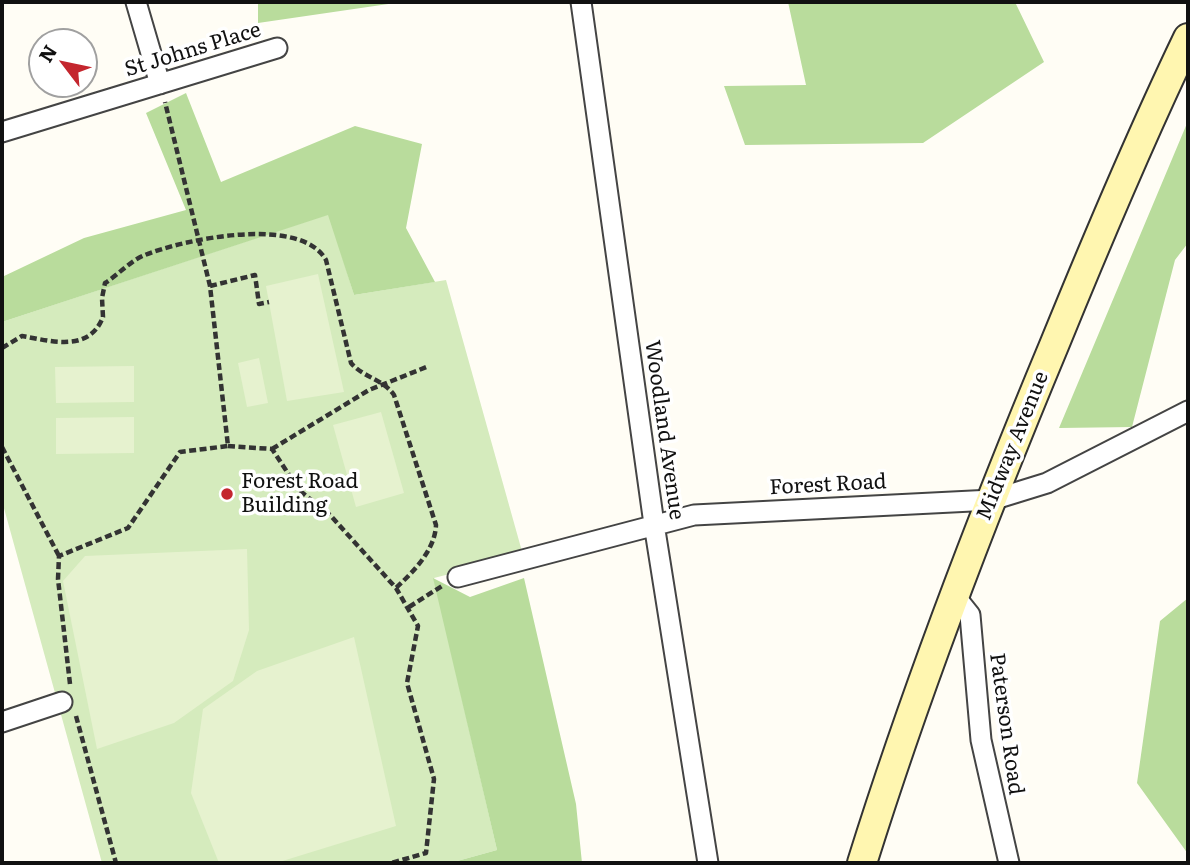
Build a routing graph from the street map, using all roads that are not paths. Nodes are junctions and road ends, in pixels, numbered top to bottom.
1 (136, 2) edge
2 (580, 2) edge
3 (1188, 38) edge
4 (277, 48) dead end
5 (160, 84) junction
6 (2, 132) edge
7 (1188, 411) edge
8 (992, 499) junction
9 (654, 524) junction
10 (458, 577) road end
11 (954, 595) junction
12 (67, 700) road end
13 (2, 722) edge
14 (708, 863) edge
15 (862, 863) edge
16 (1009, 863) edge

1 - 5 street
2 - 9 street, Woodland Avenue
3 - 8 main road, Midway Avenue
4 - 5 street, St Johns Place
5 - 6 street, St Johns Place
7 - 8 street, Forest Road
8 - 9 street, Forest Road
8 - 11 main road, Midway Avenue
9 - 10 street, Forest Road
9 - 14 street, Woodland Avenue
11 - 15 main road, Midway Avenue
11 - 16 street, Paterson Road
12 - 13 street

